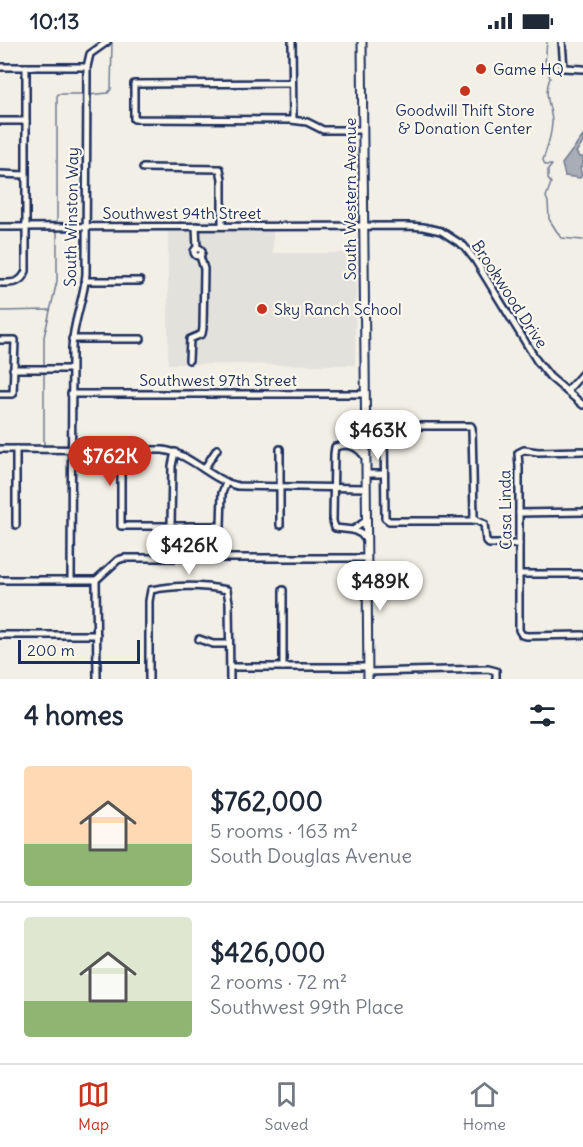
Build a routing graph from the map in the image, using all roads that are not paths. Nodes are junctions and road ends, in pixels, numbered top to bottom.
1 (107, 42) edge
2 (292, 42) edge
3 (363, 42) edge
4 (562, 42) edge
5 (0, 67) edge
6 (26, 67) junction
7 (87, 67) junction
8 (583, 69) edge
9 (292, 83) junction
10 (293, 120) junction
11 (0, 121) edge
12 (26, 121) junction
13 (363, 130) junction
14 (143, 168) dead end
15 (0, 174) edge
16 (26, 174) junction
17 (26, 226) junction
18 (87, 226) junction
19 (196, 226) junction
20 (222, 226) junction
21 (364, 226) junction
22 (0, 227) edge
23 (86, 280) junction
24 (140, 281) dead end
25 (0, 283) edge
26 (72, 339) junction
27 (141, 339) dead end
28 (0, 340) edge
29 (189, 360) dead end
30 (13, 369) junction
31 (71, 369) junction
32 (583, 373) edge
33 (567, 391) junction
34 (0, 394) edge
35 (71, 394) junction
36 (365, 394) junction
37 (583, 405) edge
38 (384, 429) junction
39 (366, 431) junction
40 (353, 446) junction
41 (0, 449) edge
42 (16, 449) junction
43 (71, 449) junction
44 (121, 449) junction
45 (218, 449) dead end
46 (280, 450) dead end
47 (583, 451) edge
48 (175, 452) junction
49 (366, 458) junction
50 (204, 468) junction
51 (366, 474) junction
52 (383, 474) junction
53 (226, 483) junction
54 (280, 487) junction
55 (333, 488) junction
56 (366, 488) junction
57 (519, 513) junction
58 (583, 513) edge
59 (473, 519) junction
60 (367, 520) junction
61 (16, 525) dead end
62 (280, 525) dead end
63 (171, 526) junction
64 (353, 530) junction
65 (367, 541) junction
66 (519, 544) junction
67 (367, 558) junction
68 (520, 574) junction
69 (583, 574) edge
70 (0, 580) edge
71 (71, 580) junction
72 (96, 580) junction
73 (283, 590) dead end
74 (0, 635) edge
75 (97, 635) junction
76 (583, 635) edge
77 (199, 639) dead end
78 (229, 644) junction
79 (230, 667) junction
80 (283, 668) junction
81 (456, 670) junction
82 (389, 672) junction
83 (368, 673) edge
84 (97, 679) edge
85 (149, 679) edge
86 (230, 679) edge
87 (389, 679) edge
88 (456, 679) edge
89 (496, 679) edge

1 - 7 street
2 - 9 street
3 - 13 main road, South Western Avenue
4 - 8 street
5 - 6 street
6 - 7 street
6 - 12 street
7 - 18 street, South Winston Way
9 - 10 street
9 - 10 street
10 - 13 street
11 - 12 street
12 - 16 street
13 - 21 main road, South Western Avenue
14 - 20 street
15 - 16 street
16 - 17 street
17 - 18 street, Southwest 94th Street
17 - 22 street, Southwest 94th Street
17 - 25 street
18 - 19 street, Southwest 94th Street
18 - 23 street, South Winston Way
19 - 20 street, Southwest 94th Street
19 - 29 street
20 - 21 street, Southwest 94th Street
21 - 33 street, Brookwood Drive
21 - 36 main road, South Western Avenue
23 - 24 street
23 - 26 street, South Winston Way
26 - 27 street
26 - 31 street, South Winston Way
28 - 30 street
30 - 31 street
30 - 34 street
31 - 35 street, South Winston Way
32 - 33 street
33 - 37 street, Brookwood Drive
35 - 36 street, Southwest 97th Street
35 - 43 street, South Winston Way
36 - 39 main road, South Western Avenue
38 - 39 street
38 - 52 street
38 - 59 street
39 - 40 street
39 - 49 main road, South Western Avenue
40 - 49 street
40 - 55 street
41 - 42 street
42 - 43 street
42 - 61 street
43 - 44 street
43 - 71 street, South Winston Way
44 - 48 street
44 - 63 street
45 - 50 street
46 - 54 street
47 - 57 street, Casa Linda
48 - 50 street
48 - 63 street
49 - 51 main road, South Western Avenue
50 - 53 street
51 - 52 street
51 - 56 main road, South Western Avenue
52 - 59 street
53 - 54 street
53 - 63 street
54 - 55 street
54 - 62 street
55 - 56 street
55 - 64 street
56 - 60 main road, South Western Avenue
57 - 58 street
57 - 66 street, Casa Linda
59 - 66 street
60 - 64 street
60 - 65 main road, South Western Avenue
64 - 65 street
65 - 67 main road, South Western Avenue
66 - 68 street, Casa Linda
67 - 72 street
67 - 83 main road, South Western Avenue
68 - 69 street
68 - 76 street, Casa Linda
70 - 71 street
71 - 72 street
72 - 75 street
73 - 80 street
74 - 75 street
75 - 84 street
77 - 78 street
78 - 79 street
78 - 85 street
79 - 80 street
79 - 86 street
80 - 83 street
81 - 82 street
81 - 88 street
81 - 89 street
82 - 83 street
82 - 87 street

